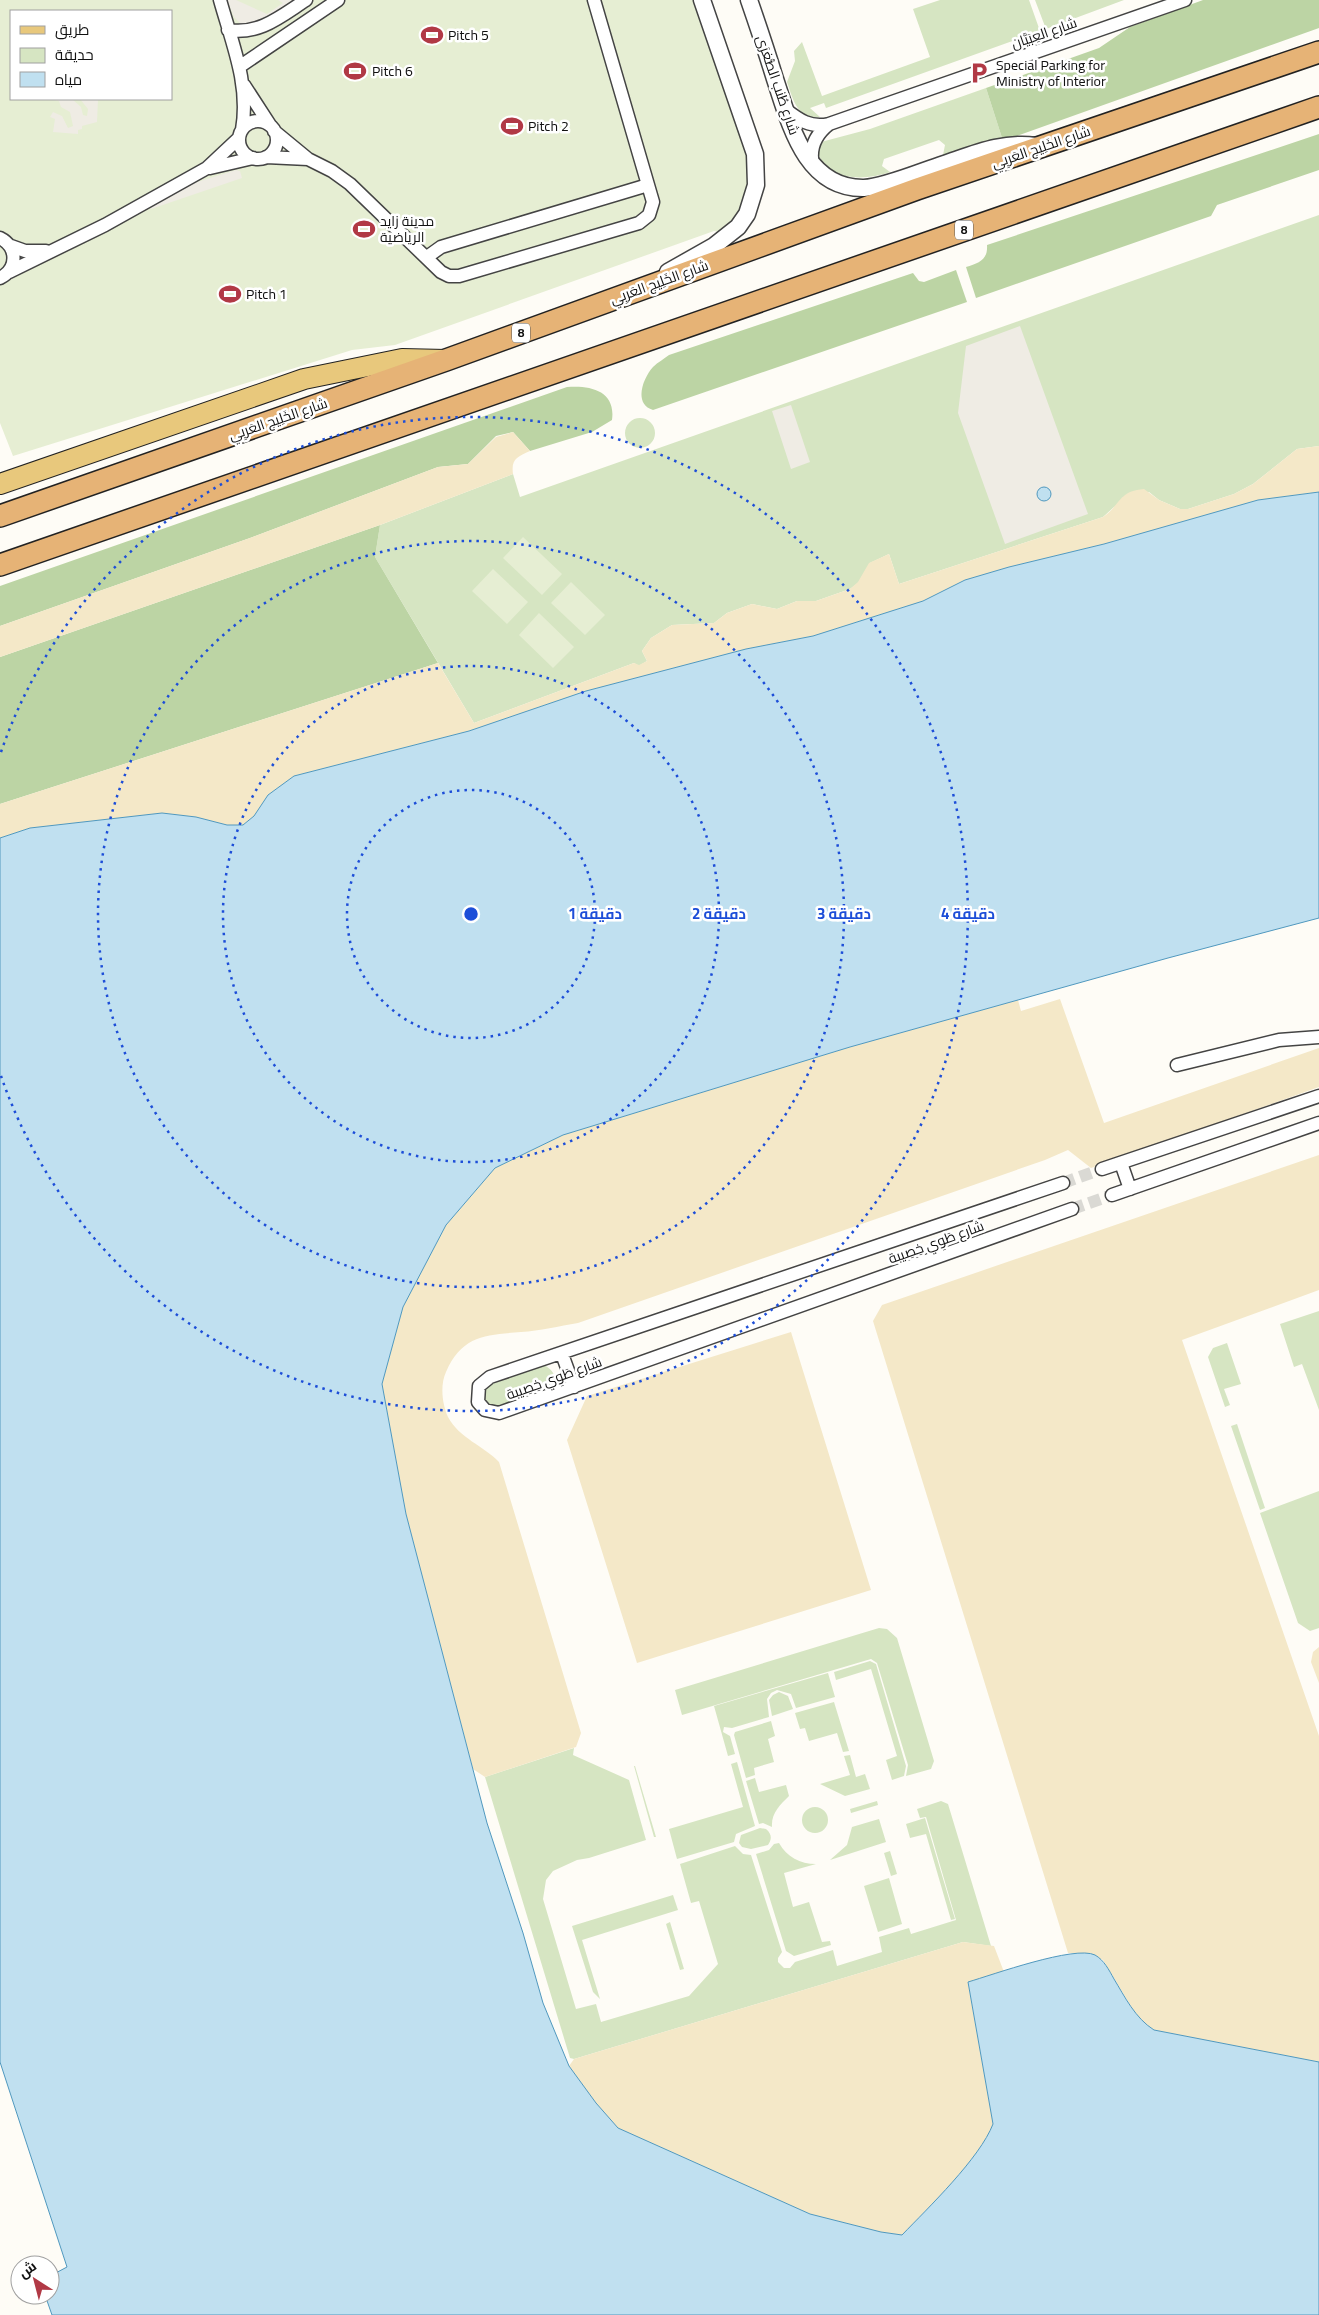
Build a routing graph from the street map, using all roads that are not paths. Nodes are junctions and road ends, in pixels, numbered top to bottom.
1 (220, 0) edge
2 (306, 0) edge
3 (338, 0) edge
4 (594, 0) edge
5 (702, 0) edge
6 (749, 0) edge
7 (1185, 0) edge
8 (228, 30) junction
9 (1319, 52) edge
10 (239, 67) junction
11 (244, 85) junction
12 (1319, 107) edge
13 (785, 109) junction
14 (1319, 121) edge
15 (829, 124) junction
16 (272, 128) junction
17 (240, 134) junction
18 (1236, 136) junction
19 (1041, 147) junction
20 (259, 158) junction
21 (308, 159) junction
22 (814, 166) junction
23 (207, 168) junction
24 (648, 185) junction
25 (0, 238) edge
26 (11, 246) junction
27 (49, 251) junction
28 (427, 257) junction
29 (3, 277) edge
30 (635, 291) junction
31 (446, 360) junction
32 (67, 461) junction
33 (0, 474) edge
34 (0, 484) edge
35 (0, 516) edge
36 (0, 565) edge
37 (1319, 1037) edge
38 (1176, 1065) dead end
39 (1319, 1096) edge
40 (1319, 1123) edge
41 (1121, 1163) junction
42 (1102, 1169) tunnel mouth
43 (1063, 1183) tunnel mouth
44 (1130, 1189) junction
45 (1112, 1195) tunnel mouth
46 (1072, 1209) tunnel mouth
47 (562, 1354) junction
48 (574, 1387) junction

1 - 8 street
2 - 8 street
3 - 10 street
4 - 24 street
5 - 30 street
6 - 13 street, شارع طُنب الصُّغرَى
7 - 15 street, شارع العِبَيَّان
8 - 10 street
9 - 19 highway, شارع الخَلِيج العَربِي / 8
10 - 11 street
11 - 16 street
11 - 17 street
12 - 18 highway, 8
13 - 15 street, شارع العِبَيَّان
13 - 22 street, شارع طُنب الصُّغرَى
14 - 18 highway
15 - 22 street
16 - 17 street
16 - 20 street
16 - 21 street
17 - 20 street
17 - 23 street
18 - 36 highway, 8
19 - 22 street, شارع طُنب الصُّغرَى
19 - 30 highway, شارع الخَلِيج العَربِي / 8
20 - 21 street
20 - 23 street
21 - 28 street
23 - 27 street
24 - 28 street
24 - 28 street
25 - 26 street
26 - 27 street
26 - 29 street
27 - 29 street
30 - 31 highway, شارع الخَلِيج العَربِي / 8
31 - 32 main road
31 - 35 highway, شارع الخَلِيج العَربِي / 8
32 - 33 street
32 - 34 main road
37 - 38 street
39 - 41 street
40 - 44 street
41 - 42 street
41 - 44 street
43 - 47 street, شارع طَوِي خِصِيبة
44 - 45 street
46 - 48 street, شارع طَوِي خِصِيبة
47 - 48 street
47 - 48 street, شارع طَوِي خِصِيبة

